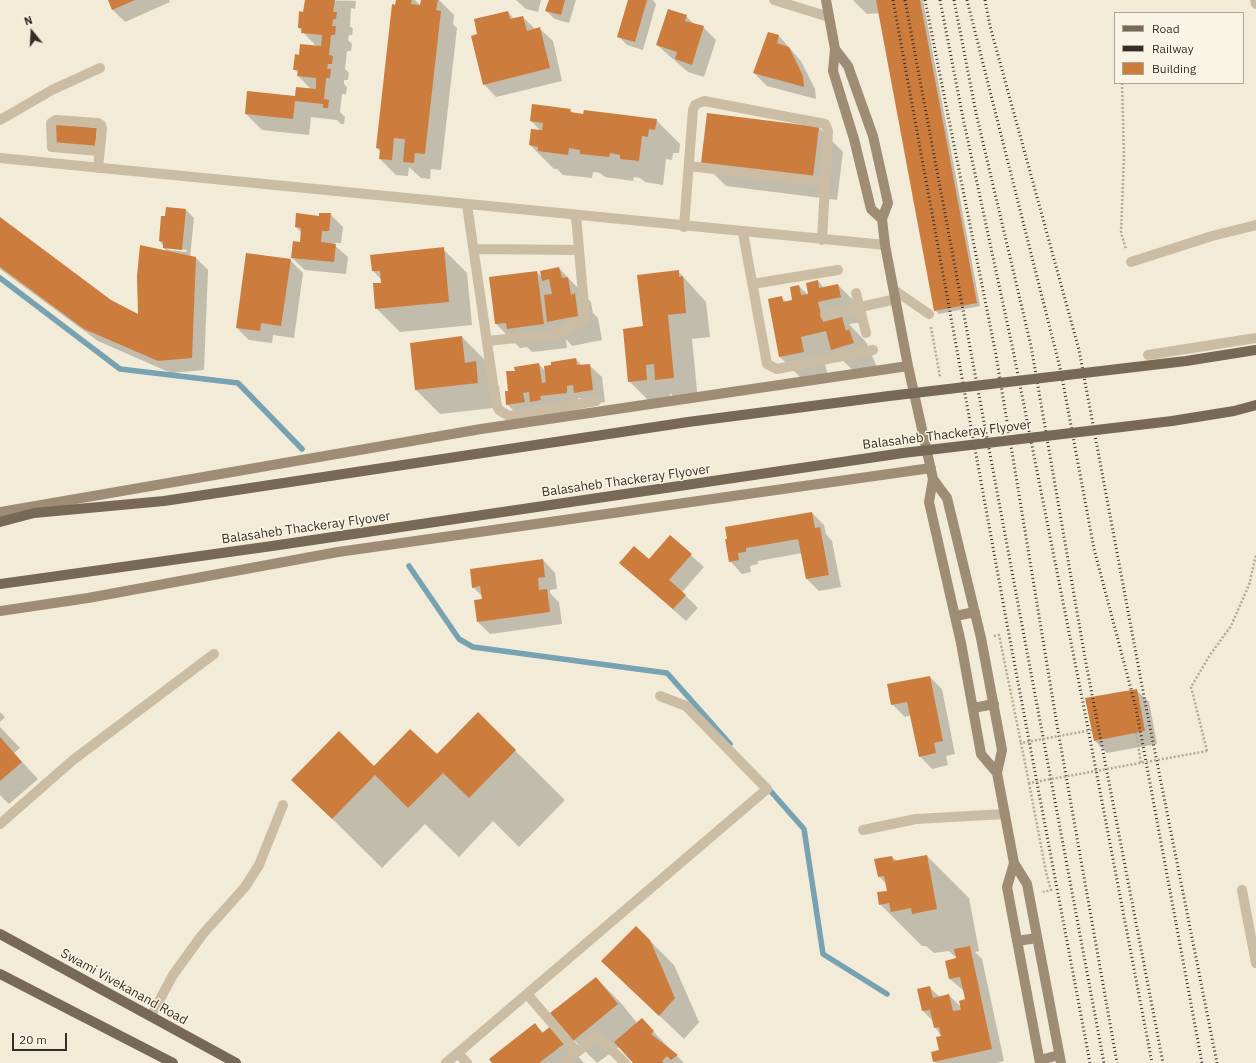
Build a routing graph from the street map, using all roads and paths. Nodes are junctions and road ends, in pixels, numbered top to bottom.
1 (774, 0) edge
2 (826, 0) edge
3 (1255, 0) edge
4 (1256, 4) edge
5 (829, 17) junction
6 (835, 49) junction
7 (100, 68) dead end
8 (1122, 84) edge
9 (0, 120) edge
10 (99, 151) junction
11 (0, 158) edge
12 (689, 166) junction
13 (98, 168) junction
14 (825, 182) junction
15 (467, 205) junction
16 (576, 216) junction
17 (882, 219) junction
18 (1256, 225) edge
19 (684, 227) junction
20 (743, 233) junction
21 (822, 240) junction
22 (885, 245) junction
23 (474, 249) junction
24 (579, 250) junction
25 (1131, 262) joint
26 (838, 270) dead end
27 (752, 284) junction
28 (856, 293) dead end
29 (895, 294) junction
30 (859, 307) junction
31 (929, 314) joint
32 (825, 315) dead end
33 (866, 333) dead end
34 (1256, 338) edge
35 (487, 341) junction
36 (873, 350) dead end
37 (1256, 350) edge
38 (1148, 355) dead end
39 (908, 366) junction
40 (941, 379) dead end
41 (596, 402) dead end
42 (1256, 405) edge
43 (931, 468) junction
44 (933, 479) junction
45 (0, 512) edge
46 (0, 522) edge
47 (1256, 555) edge
48 (0, 584) edge
49 (0, 610) edge
50 (975, 612) junction
51 (955, 616) junction
52 (1001, 643) dead end
53 (214, 654) dead end
54 (660, 696) dead end
55 (994, 704) junction
56 (973, 708) junction
57 (1092, 730) dead end
58 (1136, 733) dead end
59 (1021, 743) junction
60 (1141, 763) junction
61 (997, 773) junction
62 (1029, 783) junction
63 (283, 805) dead end
64 (1005, 814) junction
65 (0, 824) edge
66 (863, 830) dead end
67 (1014, 863) junction
68 (1046, 872) dead end
69 (1242, 890) dead end
70 (0, 934) edge
71 (1037, 938) junction
72 (1017, 941) junction
73 (1256, 963) edge
74 (0, 974) edge
75 (527, 994) junction
76 (151, 1016) junction
77 (577, 1052) junction
78 (458, 1053) junction
79 (1060, 1059) edge
80 (1040, 1061) edge
81 (173, 1063) edge
82 (236, 1063) edge
83 (446, 1063) edge
84 (467, 1063) edge
85 (564, 1063) edge
86 (625, 1063) edge

1 - 5 street
2 - 5 street
3 - 4 street
5 - 6 street
6 - 17 street
6 - 17 street
7 - 9 street
8 - 25 path
10 - 10 street
10 - 13 street
11 - 13 street
12 - 14 street
12 - 14 street
12 - 19 street
13 - 15 street
14 - 21 street
15 - 16 street
15 - 23 street
16 - 19 street
16 - 24 street
17 - 22 street
18 - 25 street
19 - 20 street
20 - 21 street
20 - 27 street
21 - 22 street
22 - 29 street
23 - 24 street
23 - 35 street
24 - 35 street
26 - 27 street
27 - 36 street
28 - 30 street
29 - 30 street
29 - 31 street
29 - 39 street
30 - 32 street
30 - 33 street
31 - 40 path
34 - 38 street
35 - 41 street
37 - 46 main road, bridge
39 - 43 street
39 - 45 street
42 - 48 main road, Balasaheb Thackeray Flyover, bridge
43 - 44 street
43 - 49 street
44 - 50 street
44 - 51 street
47 - 60 path, bridge
50 - 51 street
50 - 55 street
51 - 56 street
52 - 59 path
53 - 65 street
54 - 75 street
55 - 56 street
55 - 61 street
56 - 61 street
57 - 59 path, bridge
58 - 60 path
59 - 62 path, bridge
60 - 62 path, bridge
61 - 64 street
62 - 68 path
63 - 76 street
64 - 66 street
64 - 67 street
67 - 71 street
67 - 72 street
69 - 73 street
70 - 76 main road, Swami Vivekanand Road
71 - 72 street
71 - 79 street
72 - 80 street
74 - 81 main road
75 - 77 street
75 - 78 street
76 - 82 main road, Swami Vivekanand Road
77 - 85 street
77 - 86 street
78 - 83 street
78 - 84 street
79 - 80 street

